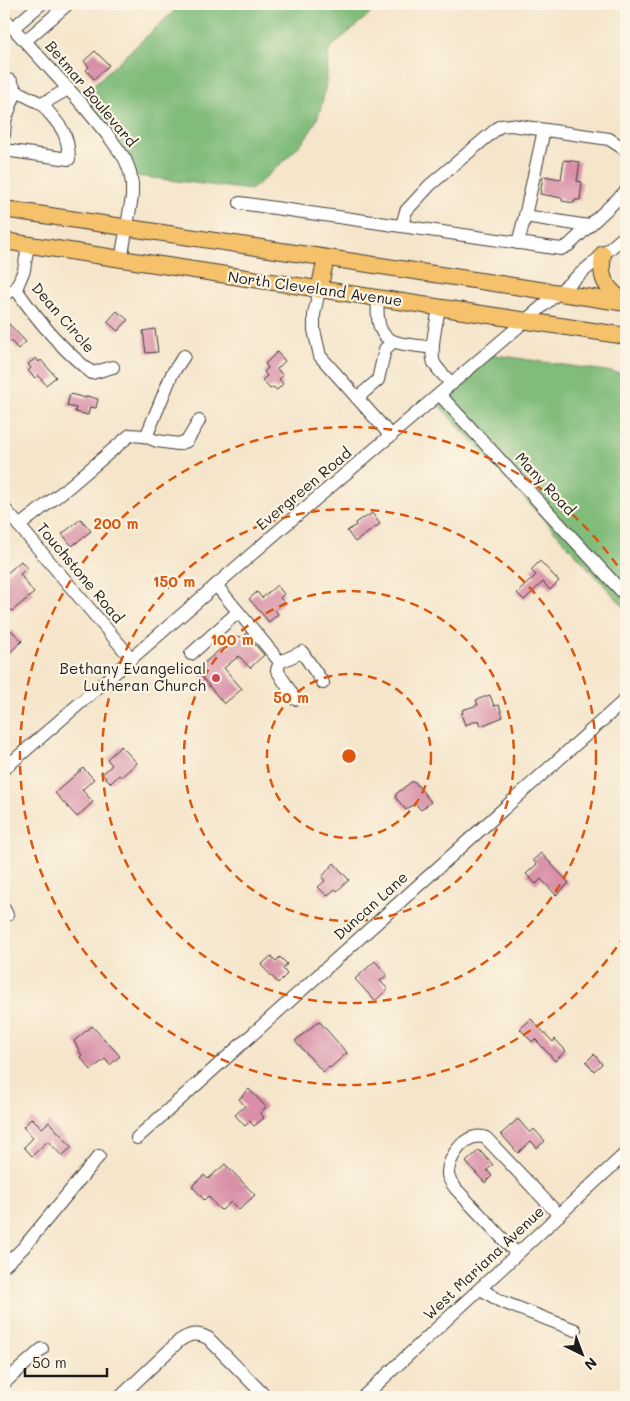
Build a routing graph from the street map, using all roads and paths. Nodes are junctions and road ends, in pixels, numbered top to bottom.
1 (41, 4) edge
2 (68, 4) edge
3 (4, 18) edge
4 (13, 28) junction
5 (25, 41) junction
6 (4, 78) edge
7 (68, 89) junction
8 (16, 91) junction
9 (42, 104) junction
10 (544, 130) junction
11 (4, 136) edge
12 (4, 150) edge
13 (626, 150) edge
14 (626, 190) edge
15 (240, 203) dead end
16 (4, 209) edge
17 (525, 216) junction
18 (402, 226) junction
19 (588, 226) junction
20 (126, 228) junction
21 (626, 235) edge
22 (4, 241) edge
23 (518, 244) junction
24 (28, 245) junction
25 (603, 254) junction
26 (326, 258) junction
27 (121, 260) junction
28 (16, 289) junction
29 (320, 290) junction
30 (558, 293) junction
31 (4, 294) edge
32 (378, 299) junction
33 (626, 303) edge
34 (439, 308) junction
35 (525, 320) junction
36 (626, 336) edge
37 (393, 342) junction
38 (433, 348) junction
39 (184, 356) dead end
40 (113, 367) dead end
41 (452, 384) junction
42 (440, 394) junction
43 (356, 398) junction
44 (199, 421) dead end
45 (146, 436) junction
46 (391, 436) junction
47 (4, 508) edge
48 (19, 526) junction
49 (216, 585) junction
50 (626, 596) edge
51 (238, 612) junction
52 (191, 654) dead end
53 (131, 658) junction
54 (280, 662) junction
55 (323, 683) dead end
56 (295, 699) dead end
57 (626, 699) edge
58 (4, 769) edge
59 (137, 1138) dead end
60 (626, 1153) edge
61 (99, 1156) dead end
62 (559, 1215) junction
63 (517, 1254) junction
64 (4, 1266) edge
65 (481, 1288) junction
66 (575, 1330) dead end
67 (42, 1349) dead end
68 (4, 1383) edge
69 (120, 1397) edge
70 (266, 1397) edge
71 (364, 1397) edge

1 - 4 street
2 - 5 street
3 - 4 street, Betmar Boulevard
4 - 5 street, Betmar Boulevard
5 - 7 street, Betmar Boulevard
6 - 8 street
7 - 9 street
7 - 20 street, Betmar Boulevard
8 - 9 street
8 - 11 street
9 - 12 street
10 - 13 street
10 - 17 street
10 - 18 street
14 - 19 street
15 - 18 street
16 - 20 main road
17 - 19 street
17 - 23 street
18 - 23 street
19 - 23 street
20 - 26 main road
20 - 27 street, Betmar Boulevard
21 - 25 street, Evergreen Road
22 - 24 main road, North Cleveland Avenue
24 - 27 main road, North Cleveland Avenue
24 - 28 street
25 - 30 street, Evergreen Road
25 - 33 main road
26 - 29 main road
26 - 30 main road
27 - 29 main road, North Cleveland Avenue
28 - 31 street
28 - 40 street, Dean Circle
29 - 32 main road, North Cleveland Avenue
29 - 43 street
30 - 33 main road
30 - 35 street, Evergreen Road
32 - 34 main road, North Cleveland Avenue
32 - 37 street
34 - 35 main road, North Cleveland Avenue
34 - 38 street
35 - 36 main road, North Cleveland Avenue
35 - 41 street, Evergreen Road
37 - 38 street
37 - 43 street
38 - 41 street
39 - 45 street
41 - 42 street, Evergreen Road
42 - 46 street, Evergreen Road
42 - 50 street, Many Road
43 - 46 street
44 - 45 street
45 - 48 street
46 - 49 street, Evergreen Road
47 - 48 street, Touchstone Road
48 - 53 street, Touchstone Road
49 - 51 street
49 - 53 street, Evergreen Road
51 - 52 street
51 - 54 street
53 - 58 street, Evergreen Road
54 - 55 street
54 - 56 street
57 - 59 street, Duncan Lane
60 - 62 street, West Mariana Avenue
61 - 64 street
62 - 63 street, West Mariana Avenue
62 - 63 street
63 - 65 street, West Mariana Avenue
65 - 66 street
65 - 71 street, West Mariana Avenue
67 - 68 street
69 - 70 street

